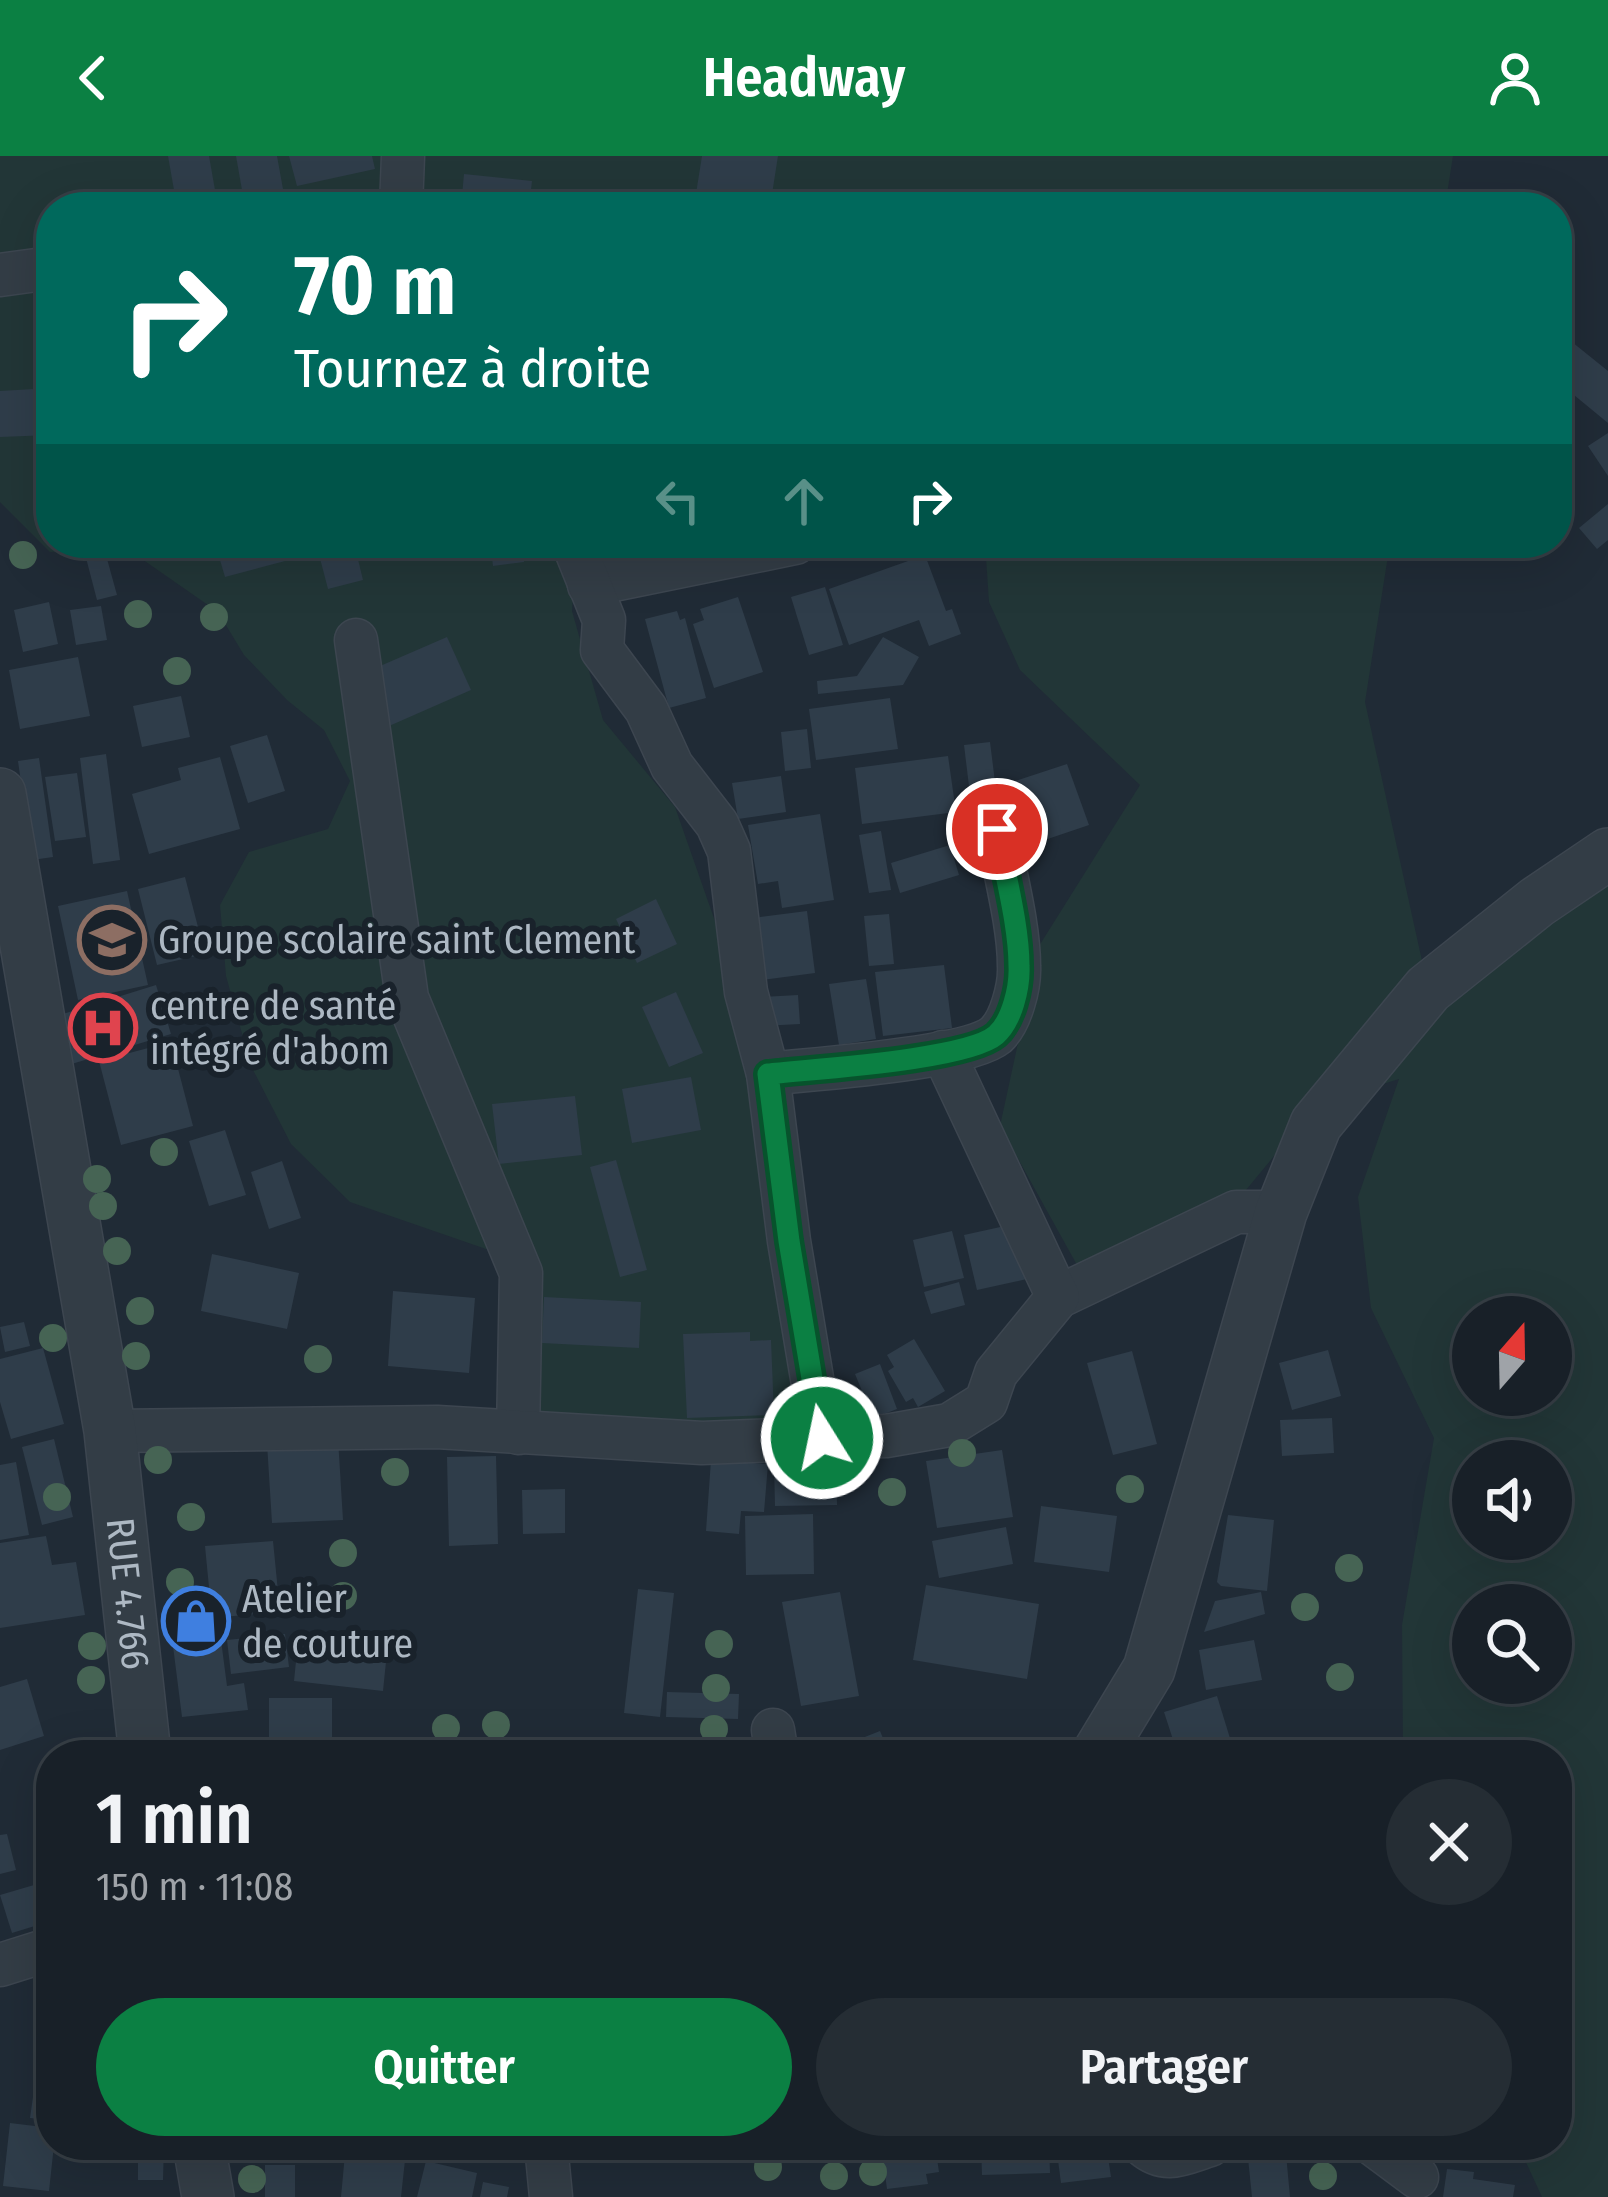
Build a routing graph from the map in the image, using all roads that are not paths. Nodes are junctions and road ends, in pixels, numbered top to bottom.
1 (403, 156) edge
2 (396, 192) edge
3 (36, 270) edge
4 (0, 275) edge
5 (579, 558) edge
6 (722, 558) edge
7 (590, 585) junction
8 (356, 640) dead end
9 (0, 794) edge
10 (997, 829) dead end
11 (1608, 854) edge
12 (943, 1052) junction
13 (768, 1074) junction
14 (1281, 1211) junction
15 (1058, 1297) junction
16 (110, 1431) junction
17 (518, 1433) junction
18 (822, 1438) junction
19 (144, 1740) edge
20 (1106, 1740) edge
21 (36, 1954) edge
22 (0, 1965) edge
23 (202, 2160) edge
24 (547, 2160) edge
25 (1395, 2160) edge
26 (1417, 2176) dead end
27 (208, 2197) edge
28 (550, 2197) edge

1 - 2 street
3 - 4 street
5 - 7 street
6 - 7 street
7 - 13 street
8 - 17 street
9 - 16 street, RUE 4.766
10 - 12 street
11 - 14 street
12 - 13 street
12 - 15 street
13 - 18 street
14 - 15 street
14 - 20 street
15 - 18 street
16 - 17 street
16 - 19 street, RUE 4.766
17 - 18 street
21 - 22 street
23 - 27 street
24 - 28 street
25 - 26 street

